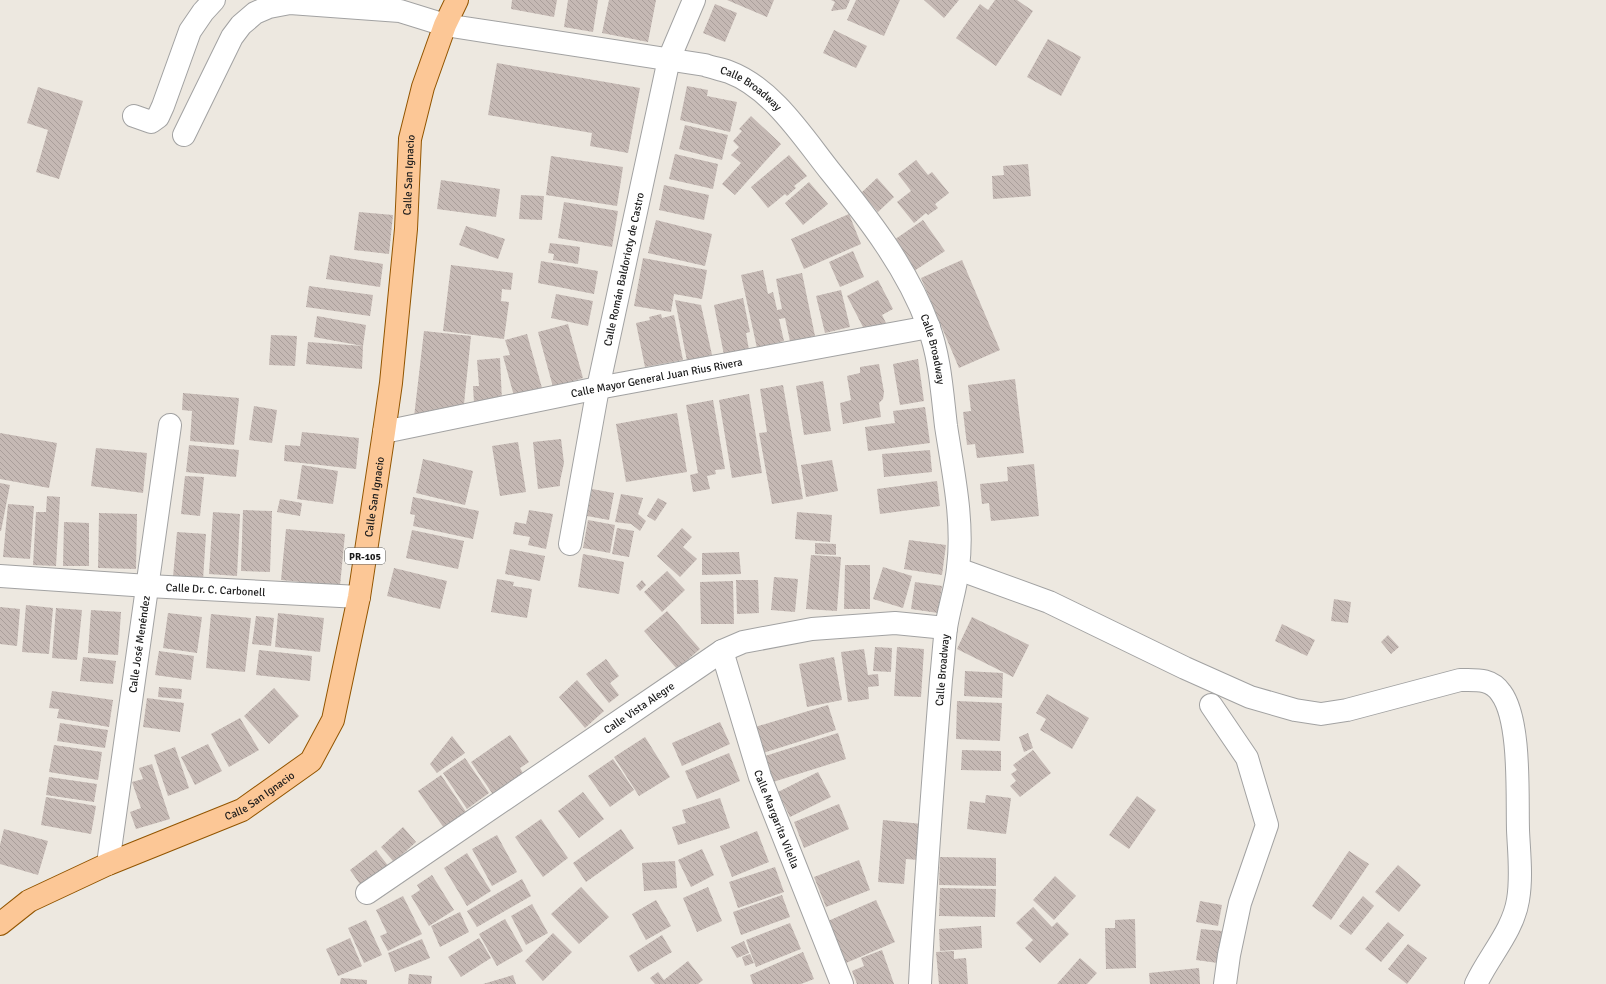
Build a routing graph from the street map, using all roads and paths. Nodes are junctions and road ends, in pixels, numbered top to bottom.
1 (214, 0) edge
2 (457, 0) edge
3 (694, 0) edge
4 (268, 3) edge
5 (445, 25) junction
6 (669, 59) junction
7 (134, 116) dead end
8 (184, 135) dead end
9 (929, 327) junction
10 (598, 388) junction
11 (170, 425) dead end
12 (384, 432) junction
13 (570, 544) dead end
14 (958, 569) junction
15 (0, 576) edge
16 (148, 586) junction
17 (359, 597) junction
18 (946, 628) junction
19 (722, 651) junction
20 (1211, 705) dead end
21 (108, 864) junction
22 (367, 893) dead end
23 (0, 924) edge
24 (842, 984) edge
25 (920, 984) edge
26 (1225, 984) edge
27 (1476, 984) edge

1 - 7 street
2 - 5 main road, Calle San Ignacio / PR-105
3 - 6 street, Calle Román Baldorioty de Castro
4 - 5 street, Calle Broadway
4 - 8 street, Calle Broadway
5 - 6 street, Calle Broadway
5 - 12 main road, Calle San Ignacio / PR-105
6 - 9 street, Calle Broadway
6 - 10 street, Calle Román Baldorioty de Castro
9 - 10 street, Calle Mayor General Juan Rius Rivera
9 - 14 street, Calle Broadway
10 - 12 street, Calle Mayor General Juan Rius Rivera
10 - 13 street, Calle Román Baldorioty de Castro
11 - 16 street, Calle José Menéndez
12 - 17 main road, Calle San Ignacio / PR-105
14 - 18 street, Calle Broadway
14 - 27 street
15 - 16 street, Calle Dr. C. Carbonell
16 - 17 street, Calle Dr. C. Carbonell
16 - 21 street, Calle José Menéndez
17 - 21 main road, Calle San Ignacio / PR-105
18 - 19 street, Calle Vista Alegre
18 - 25 street, Calle Broadway
19 - 22 street, Calle Vista Alegre
19 - 24 street, Calle Margarita Vilella
20 - 26 street
21 - 23 main road, Calle San Ignacio / PR-105

